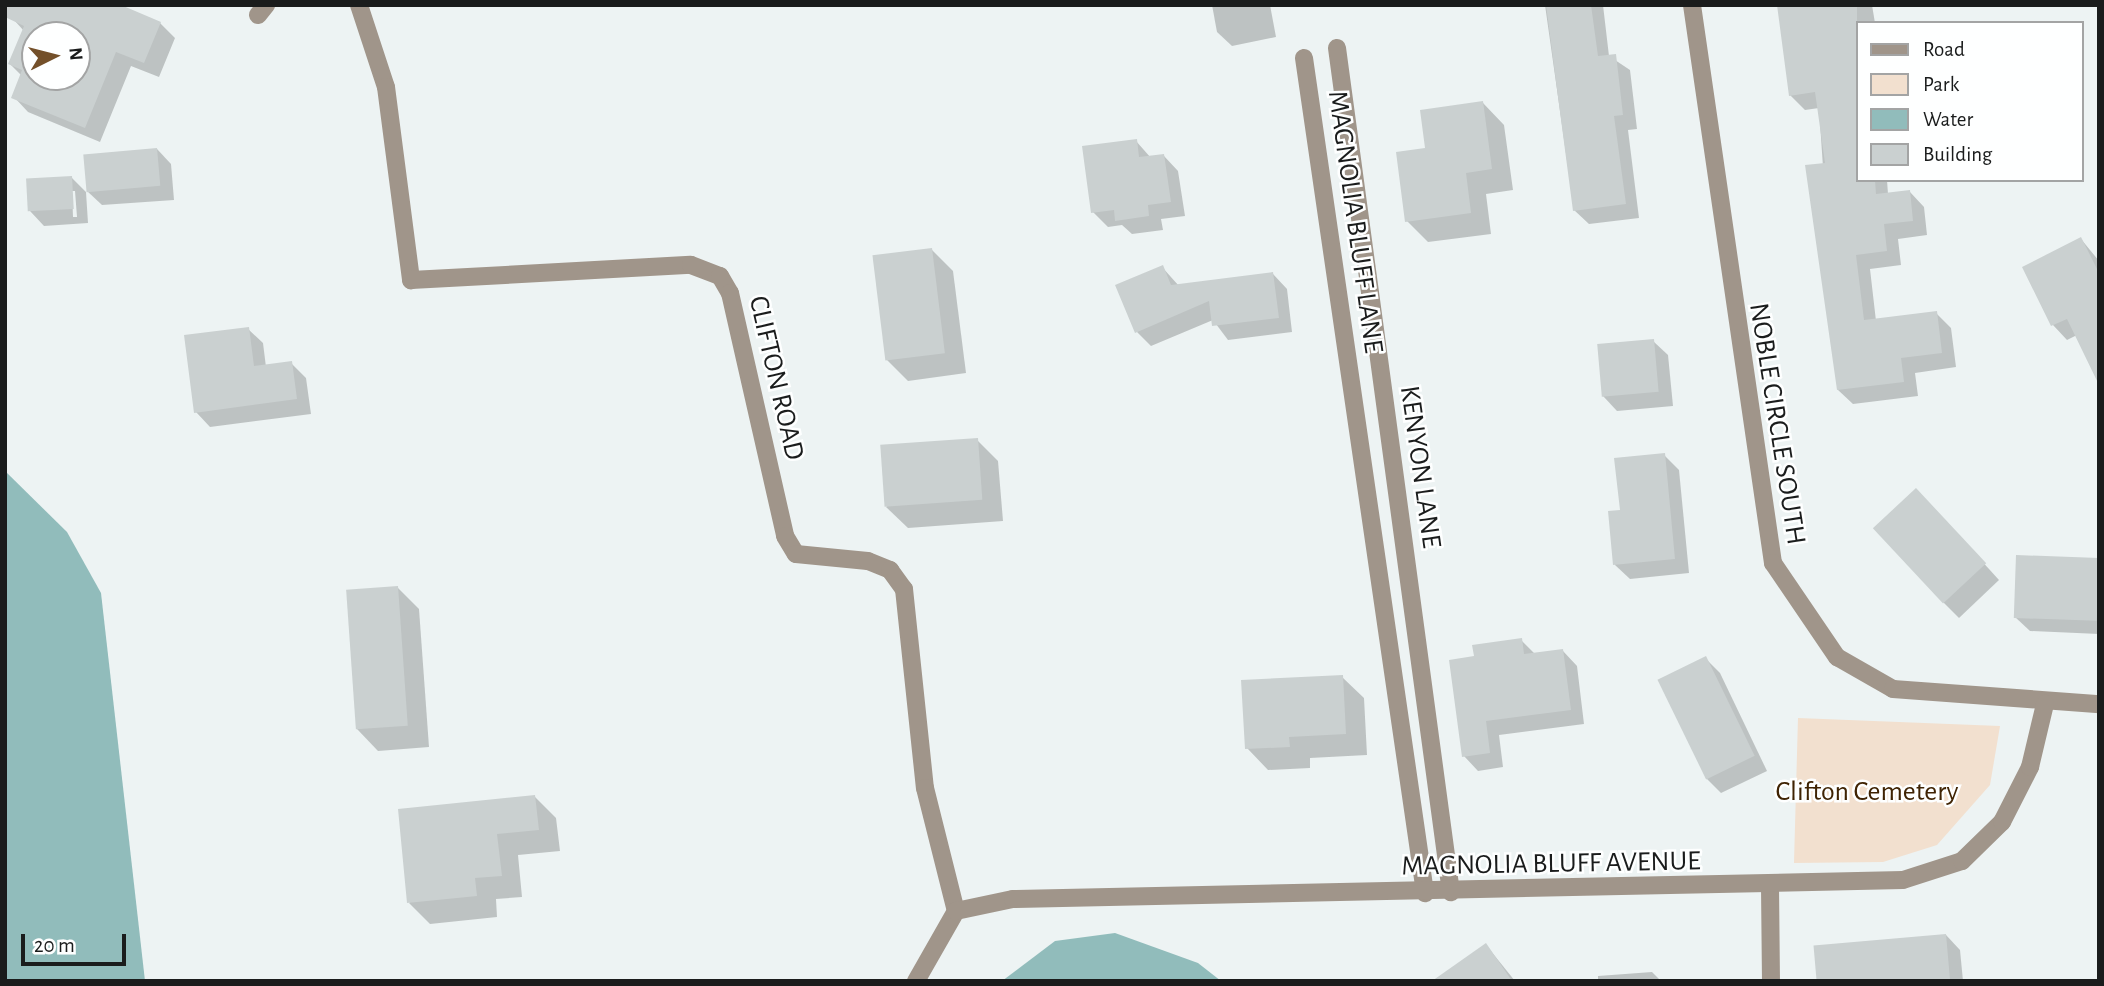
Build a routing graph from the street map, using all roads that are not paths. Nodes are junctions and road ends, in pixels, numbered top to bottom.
1 (359, 5) edge
2 (1692, 5) edge
3 (1337, 48) dead end
4 (1304, 58) dead end
5 (2045, 704) junction
6 (2099, 704) edge
7 (1770, 887) junction
8 (1451, 892) junction
9 (1425, 893) junction
10 (956, 911) junction
11 (916, 981) edge
12 (1771, 981) edge

1 - 10 street, CLIFTON ROAD
2 - 5 street, NOBLE CIRCLE SOUTH
3 - 8 street, KENYON LANE
4 - 9 street, MAGNOLIA BLUFF LANE
5 - 6 street, NOBLE CIRCLE SOUTH
5 - 7 street, MAGNOLIA BLUFF AVENUE
7 - 8 street, MAGNOLIA BLUFF AVENUE
7 - 12 street
8 - 9 street, MAGNOLIA BLUFF AVENUE
9 - 10 street, MAGNOLIA BLUFF AVENUE
10 - 11 street

